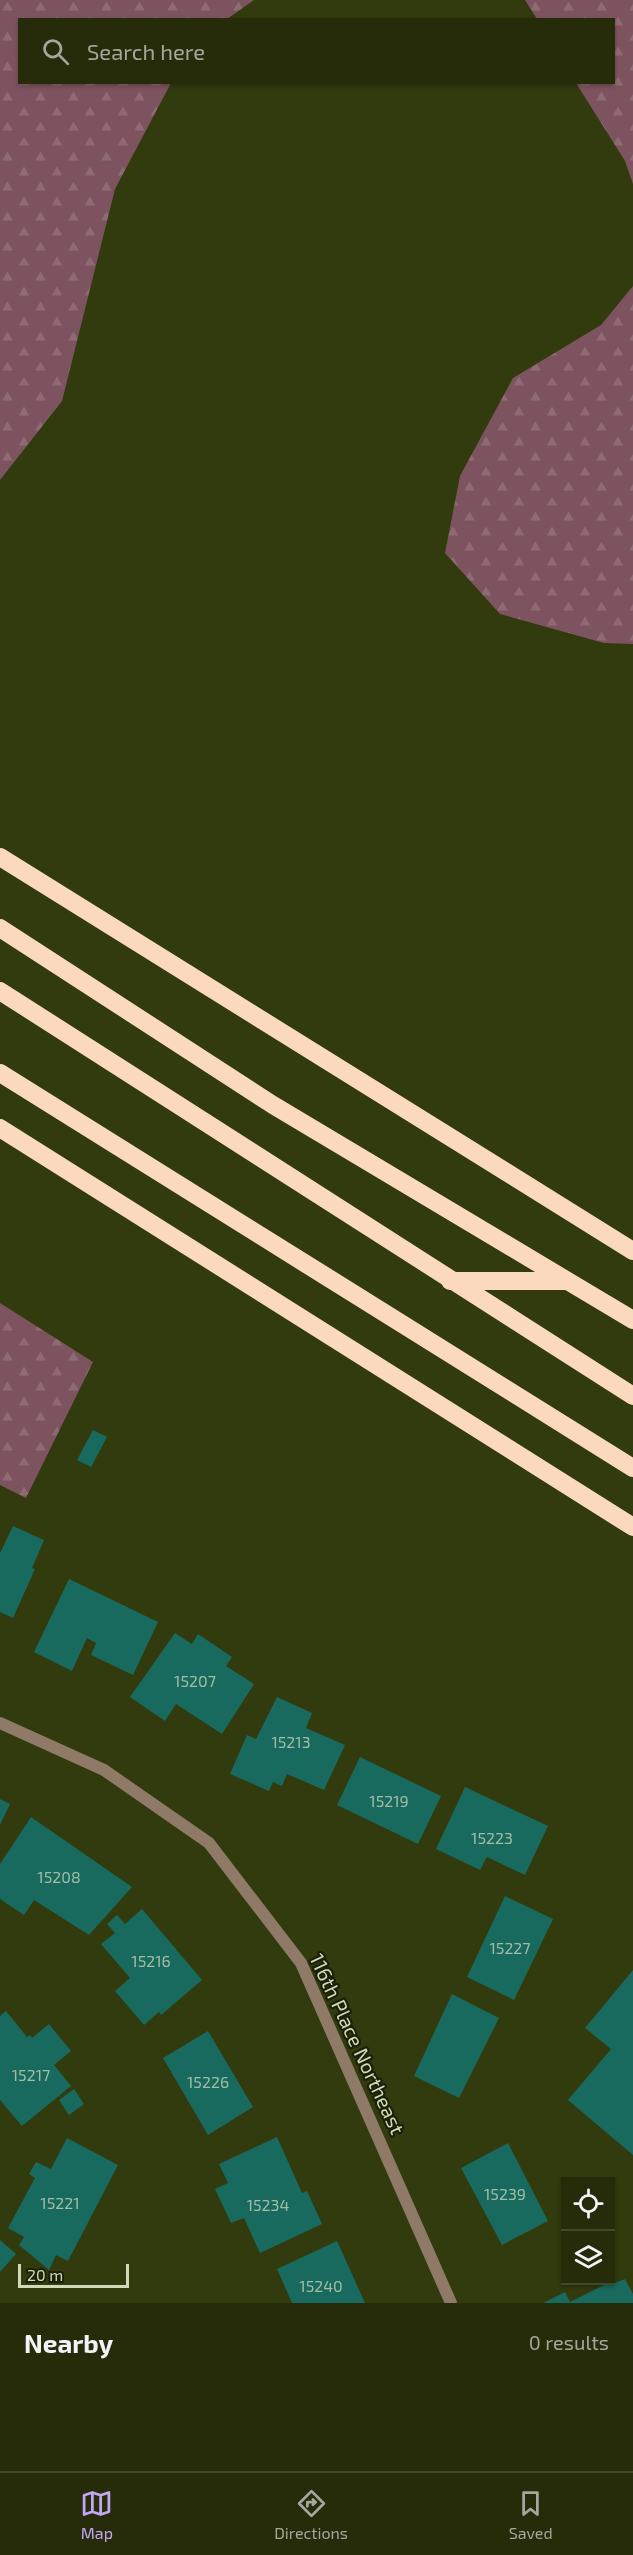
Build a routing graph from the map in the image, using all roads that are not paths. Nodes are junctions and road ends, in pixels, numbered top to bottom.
1 (0, 857) edge
2 (0, 928) edge
3 (0, 992) edge
4 (0, 1073) edge
5 (0, 1128) edge
6 (633, 1251) edge
7 (450, 1281) junction
8 (567, 1281) junction
9 (633, 1320) edge
10 (633, 1396) edge
11 (633, 1468) edge
12 (633, 1527) edge
13 (0, 1723) edge
14 (451, 2303) edge

1 - 6 highway
2 - 8 highway
3 - 7 highway
4 - 11 highway
5 - 12 highway
7 - 8 highway
7 - 10 highway
8 - 9 highway
13 - 14 street, 116th Place Northeast

